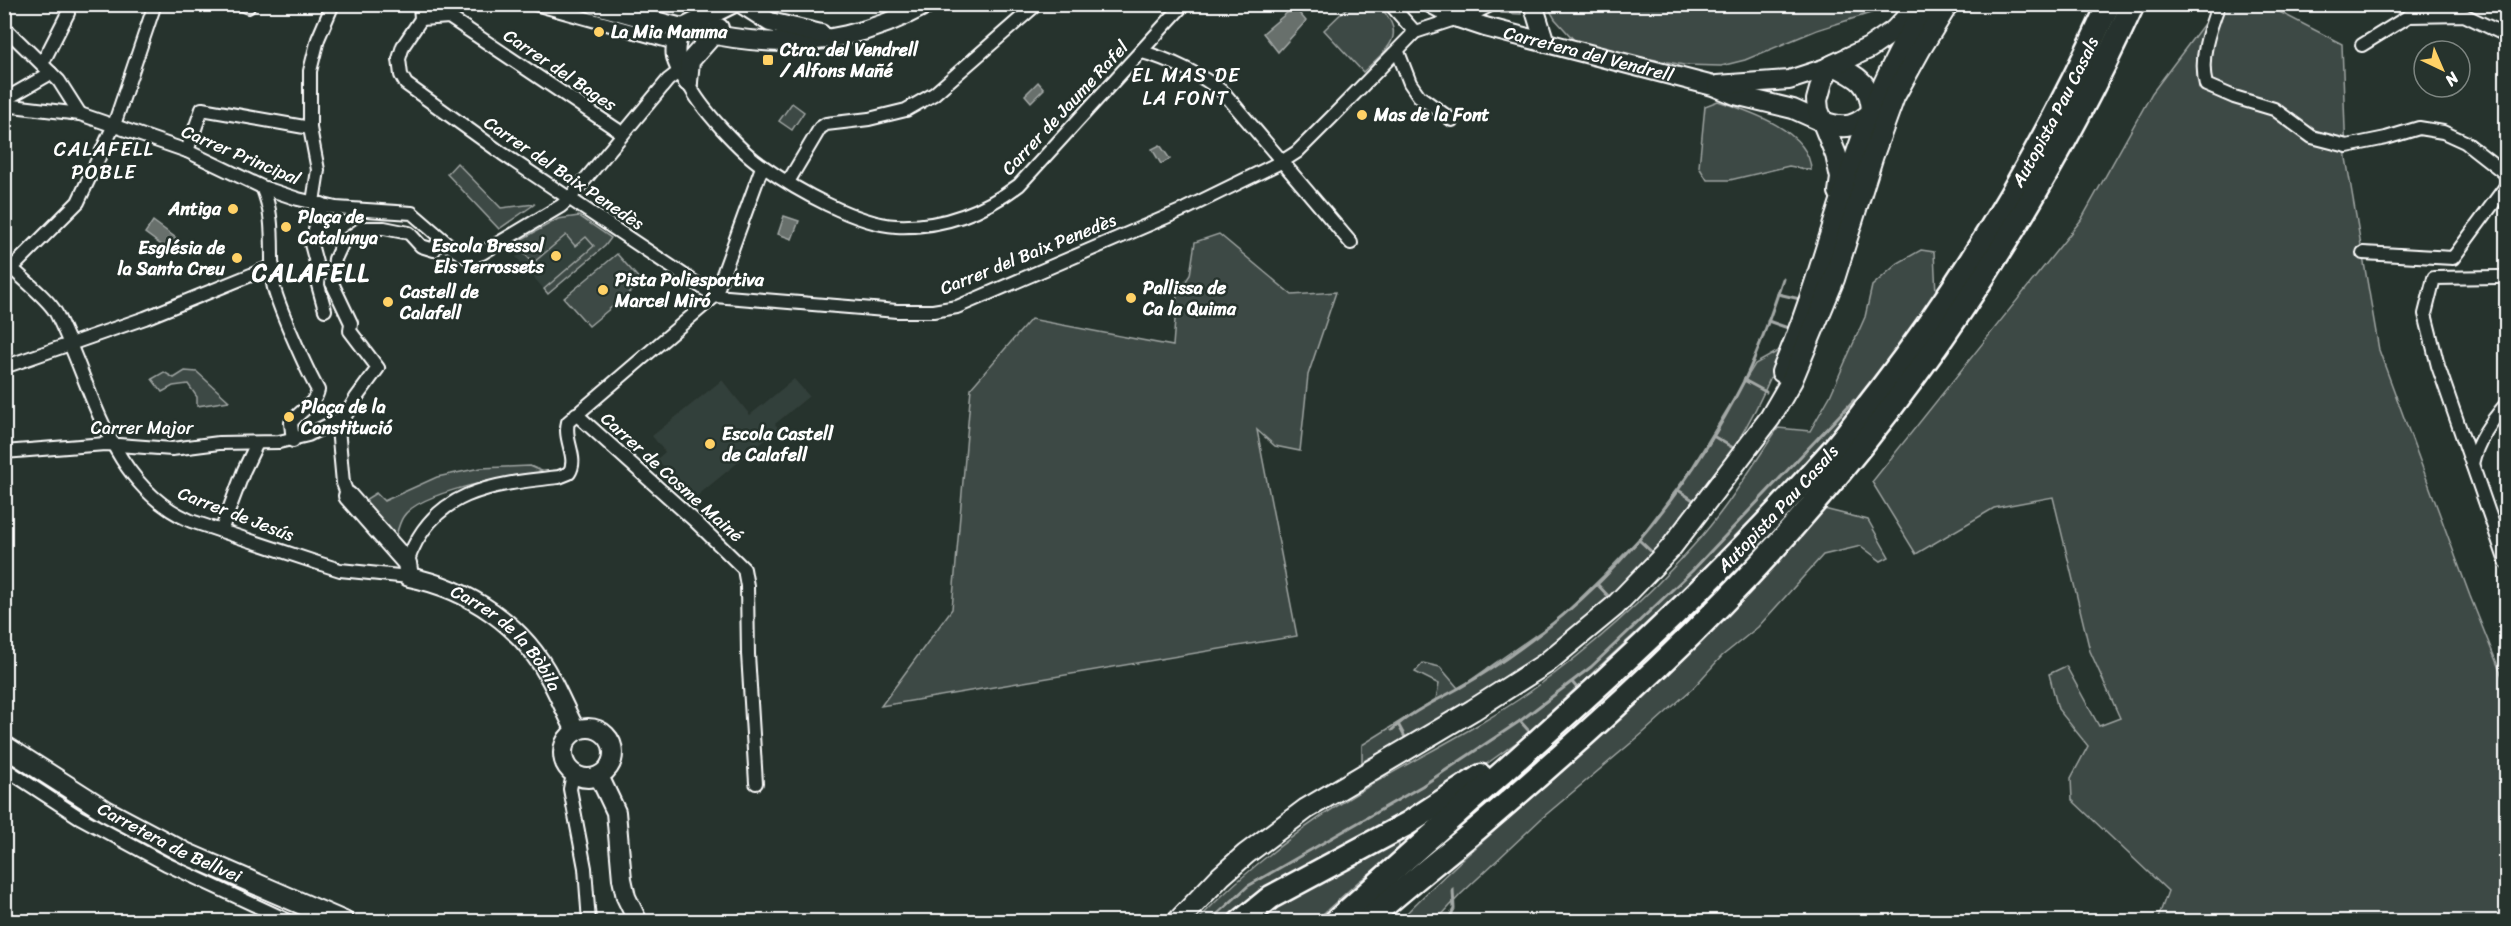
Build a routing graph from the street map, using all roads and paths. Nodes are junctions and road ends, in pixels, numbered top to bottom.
1 (155, 4) edge
2 (333, 4) edge
3 (420, 4) edge
4 (437, 4) edge
5 (535, 4) edge
6 (594, 4) edge
7 (734, 4) edge
8 (742, 4) edge
9 (927, 4) edge
10 (1037, 4) edge
11 (1184, 4) edge
12 (1390, 4) edge
13 (1432, 4) edge
14 (1486, 4) edge
15 (1533, 4) edge
16 (1919, 4) edge
17 (2109, 4) edge
18 (2133, 4) edge
19 (2219, 4) edge
20 (1941, 5) edge
21 (68, 13) dead end
22 (449, 17) junction
23 (1458, 18) junction
24 (422, 19) junction
25 (4, 27) edge
26 (1415, 32) junction
27 (2506, 35) edge
28 (678, 36) junction
29 (713, 36) junction
30 (838, 37) junction
31 (1545, 43) junction
32 (2362, 45) dead end
33 (1142, 52) junction
34 (1398, 52) junction
35 (1831, 66) junction
36 (46, 68) junction
37 (686, 74) junction
38 (1713, 86) junction
39 (4, 100) edge
40 (4, 105) edge
41 (1872, 111) junction
42 (80, 114) junction
43 (1452, 120) dead end
44 (1822, 122) junction
45 (114, 125) junction
46 (310, 128) junction
47 (622, 133) junction
48 (187, 151) junction
49 (1284, 161) junction
50 (762, 167) junction
51 (2506, 174) edge
52 (788, 182) junction
53 (2506, 186) edge
54 (262, 187) junction
55 (569, 199) junction
56 (317, 203) junction
57 (1836, 216) junction
58 (1847, 236) junction
59 (440, 238) junction
60 (1351, 243) dead end
61 (2363, 253) dead end
62 (8, 265) edge
63 (273, 266) junction
64 (2498, 277) dead end
65 (332, 283) junction
66 (318, 285) junction
67 (716, 296) junction
68 (325, 310) dead end
69 (69, 346) junction
70 (4, 367) edge
71 (2506, 404) edge
72 (576, 414) junction
73 (344, 417) junction
74 (293, 441) junction
75 (257, 443) junction
76 (112, 444) junction
77 (4, 452) edge
78 (2472, 466) junction
79 (1729, 472) junction
80 (348, 496) joint
81 (221, 531) junction
82 (2506, 562) edge
83 (408, 570) junction
84 (576, 731) junction
85 (1550, 731) junction
86 (4, 746) edge
87 (4, 768) edge
88 (573, 774) junction
89 (599, 776) junction
90 (756, 783) dead end
91 (1479, 827) junction
92 (291, 921) edge
93 (344, 921) edge
94 (589, 921) edge
95 (638, 921) edge
96 (1177, 921) edge
97 (1240, 921) edge
98 (1335, 921) edge
99 (1366, 921) edge
100 (1388, 921) edge

1 - 45 street
2 - 46 street
3 - 24 street
4 - 22 street, Carrer del Bages
5 - 28 street
6 - 28 street
7 - 28 street
7 - 29 street
8 - 30 street
9 - 30 street
10 - 52 street
11 - 33 street, Carrer de Jaume Rafel
12 - 26 street
13 - 23 street, Carretera del Vendrell
14 - 23 street
15 - 31 street
16 - 35 main road
17 - 85 highway, Autopista Pau Casals
18 - 91 highway, Autopista Pau Casals
19 - 51 street
20 - 41 main road
20 - 58 main road
21 - 36 street
22 - 24 street
22 - 47 street, Carrer del Bages
23 - 26 street
23 - 31 street, Carretera del Vendrell
24 - 55 street, Carrer del Baix Penedès
25 - 36 street
26 - 34 street, Carrer del Baix Penedès
27 - 32 street
28 - 29 street
28 - 37 street
29 - 30 street
29 - 37 street
31 - 38 street, Carretera del Vendrell
33 - 49 street
33 - 52 street, Carrer de Jaume Rafel
34 - 43 street
34 - 49 street, Carrer del Baix Penedès
35 - 38 street, Carretera del Vendrell
35 - 41 main road
35 - 44 main road
36 - 39 street
36 - 42 street
37 - 47 street
37 - 50 street, Carrer de Jaume Rafel
38 - 44 street, Carretera del Vendrell
40 - 42 street, Carrer Principal
41 - 44 main road
41 - 57 main road
41 - 58 main road
42 - 45 street, Carrer Principal
44 - 57 main road
45 - 48 street, Carrer Principal
45 - 62 street
46 - 48 street
46 - 56 street
47 - 55 street
48 - 54 street, Carrer Principal
49 - 60 street
49 - 67 street, Carrer del Baix Penedès
50 - 52 street, Carrer de Jaume Rafel
50 - 67 street
53 - 61 street
54 - 56 street, Carrer Principal
54 - 63 street
55 - 59 street, Carrer Principal
55 - 67 street, Carrer del Baix Penedès
56 - 59 street, Carrer Principal
56 - 66 street
57 - 79 main road
58 - 79 main road
59 - 65 street
62 - 69 street, Carrer de Jesús
63 - 69 street
63 - 74 street
64 - 78 street
65 - 66 street
65 - 73 street
66 - 68 street
67 - 72 street
69 - 70 street
69 - 76 street, Carrer de Jesús
71 - 78 street
72 - 83 street
72 - 90 street, Carrer de Cosme Mainé
73 - 74 street
73 - 80 street
74 - 75 street, Carrer Major
75 - 76 street, Carrer Major
75 - 81 street
76 - 77 street, Carrer Major
76 - 81 street, Carrer de Jesús
78 - 82 street
79 - 96 main road
80 - 83 street
81 - 83 street, Carrer de Jesús
83 - 84 street, Carrer de la Bòbila
84 - 88 street
84 - 89 street
85 - 97 highway
85 - 98 highway, Autopista Pau Casals
86 - 93 main road, Carretera de Bellvei
87 - 92 street
88 - 89 street
88 - 94 street
89 - 95 street
91 - 99 highway, Autopista Pau Casals
91 - 100 highway

